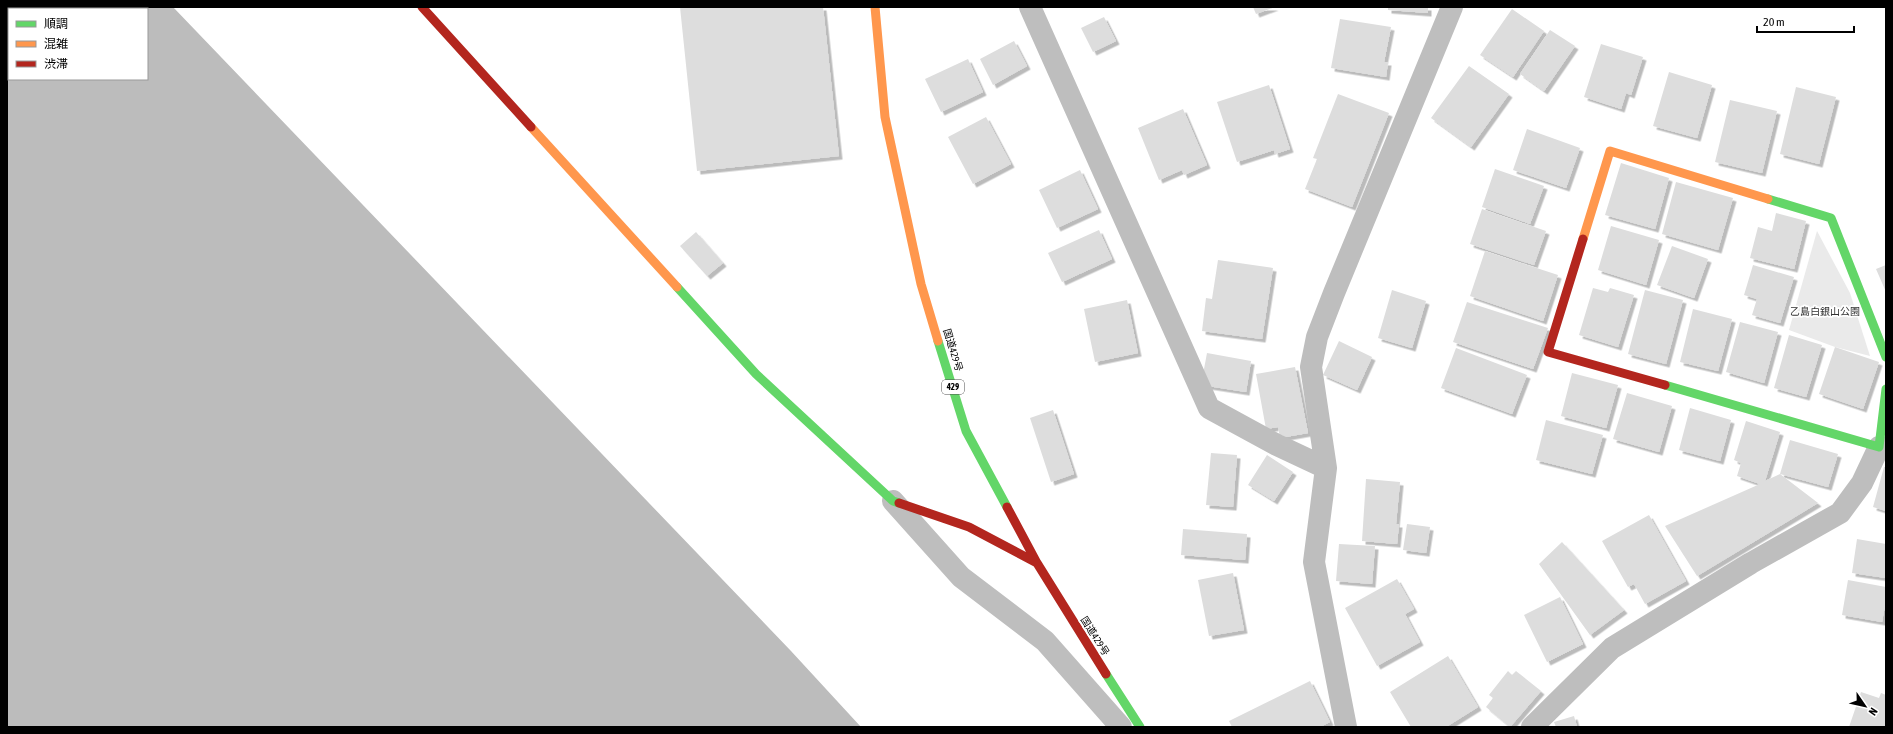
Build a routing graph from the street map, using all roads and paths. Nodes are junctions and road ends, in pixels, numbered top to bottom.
1 (422, 7) edge
2 (875, 7) edge
3 (1030, 7) edge
4 (1452, 7) edge
5 (1886, 357) edge
6 (1886, 390) edge
7 (1882, 448) edge
8 (1326, 468) junction
9 (893, 501) junction
10 (1037, 563) junction
11 (1121, 727) edge
12 (1140, 727) edge
13 (1346, 727) edge
14 (1532, 727) edge

1 - 9 main road
2 - 10 main road, 国道429号 / 429
3 - 8 street
4 - 8 street
5 - 7 main road
6 - 7 main road
7 - 14 street
8 - 13 street
9 - 10 main road
9 - 11 street
10 - 12 main road, 国道429号 / 429

